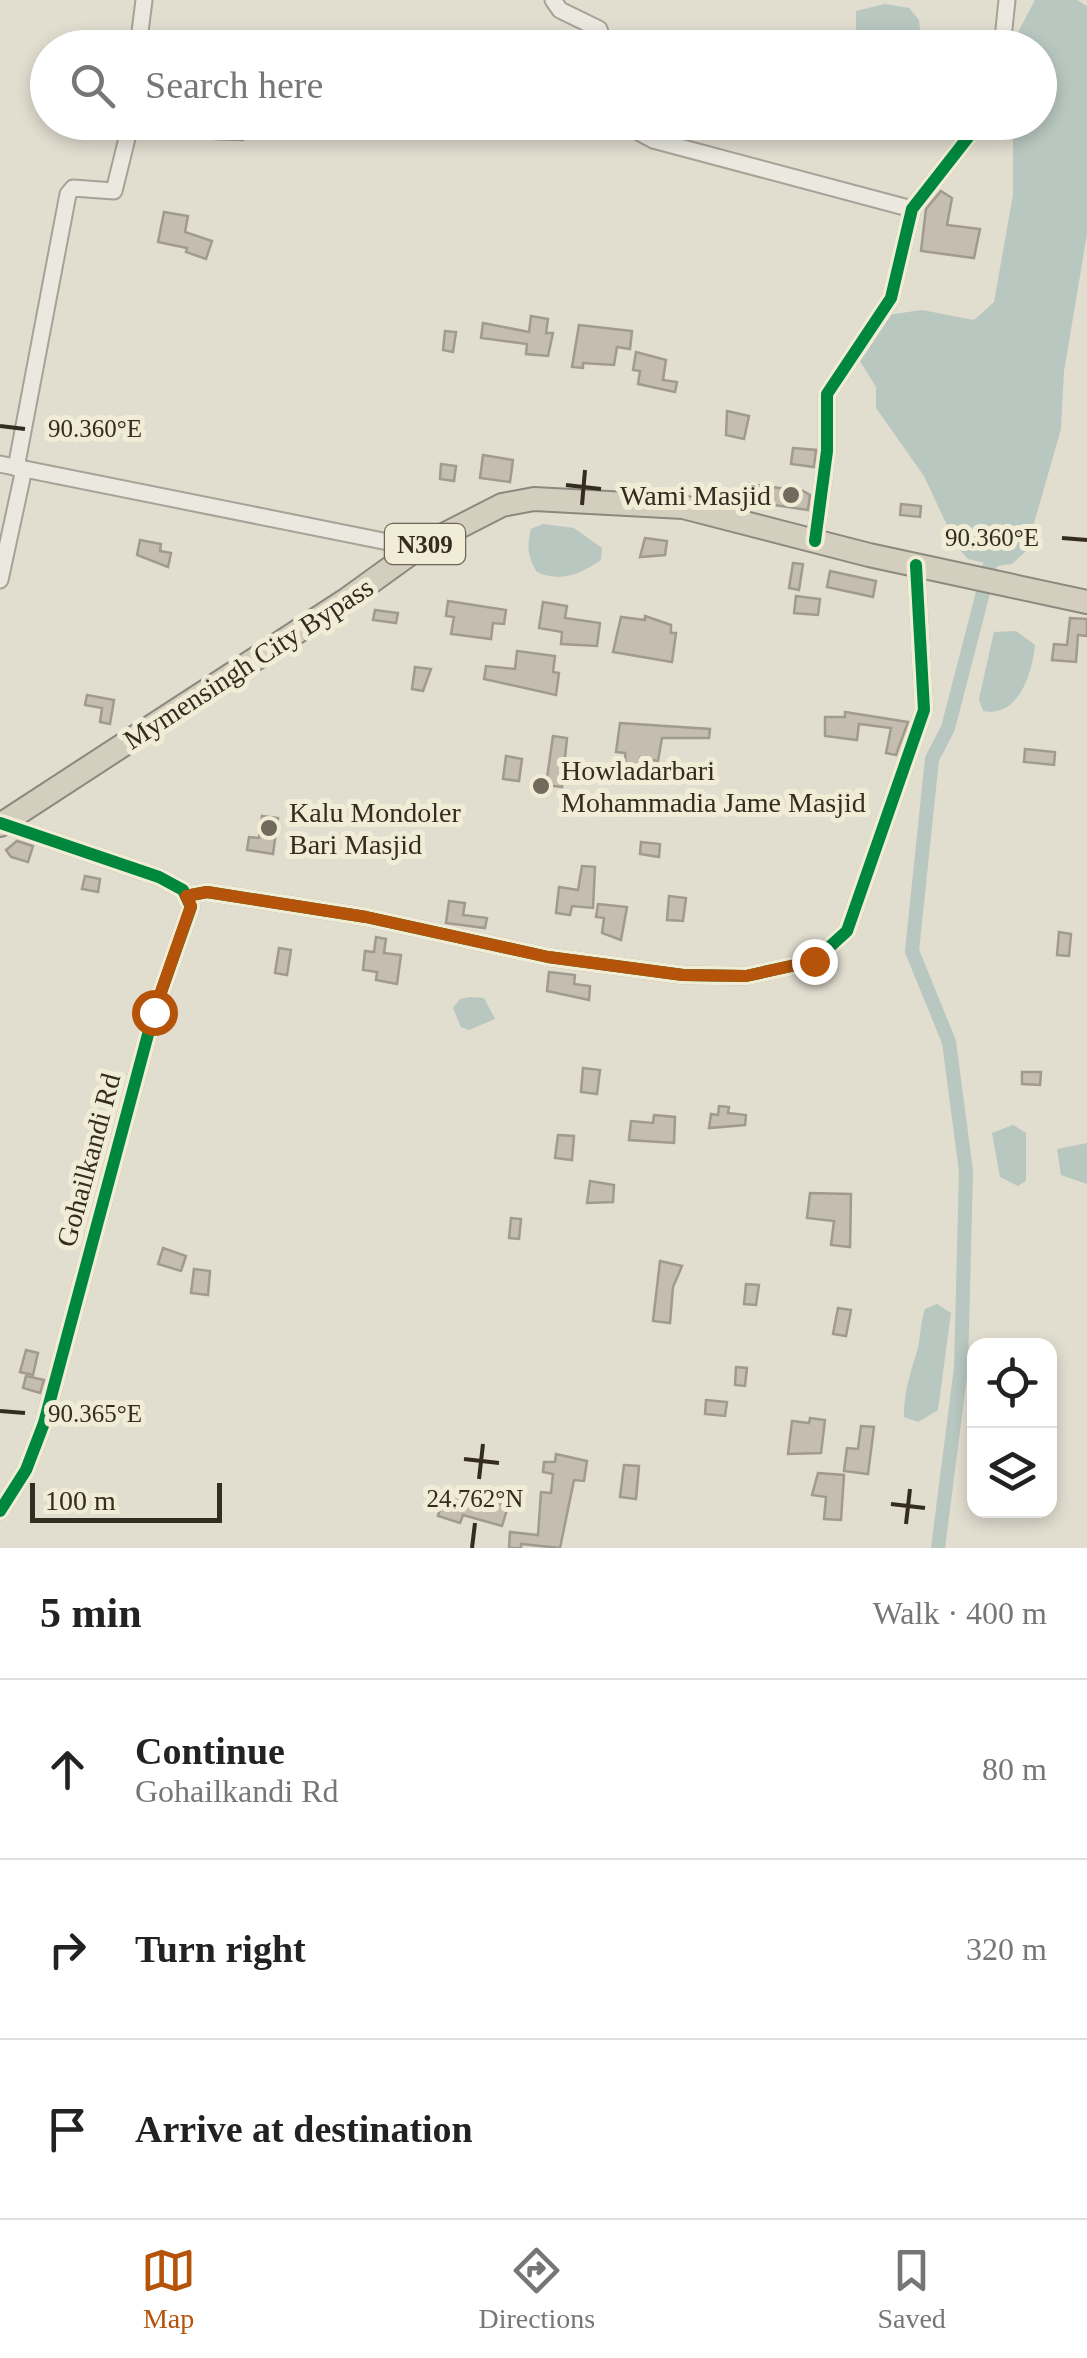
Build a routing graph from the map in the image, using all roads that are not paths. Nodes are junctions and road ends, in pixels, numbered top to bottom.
1 (144, 0) edge
2 (553, 0) edge
3 (1007, 0) edge
4 (140, 30) edge
5 (600, 30) edge
6 (1004, 30) edge
7 (126, 140) edge
8 (653, 140) edge
9 (966, 140) edge
10 (912, 210) junction
11 (13, 467) edge
12 (815, 541) junction
13 (418, 548) junction
14 (916, 566) junction
15 (0, 580) edge
16 (1079, 601) edge
17 (1, 824) edge
18 (186, 896) junction
19 (0, 1511) edge

1 - 4 street
2 - 5 street
3 - 6 street
7 - 11 street
8 - 10 street
9 - 10 street
10 - 12 street
11 - 13 street
11 - 15 street
12 - 13 highway, Mymensingh City Bypass / N309
12 - 14 highway, Mymensingh City Bypass / N309
13 - 17 highway, Mymensingh City Bypass / N309
14 - 16 highway, Mymensingh City Bypass
14 - 18 street
17 - 18 street
18 - 19 street, Gohailkandi Rd

